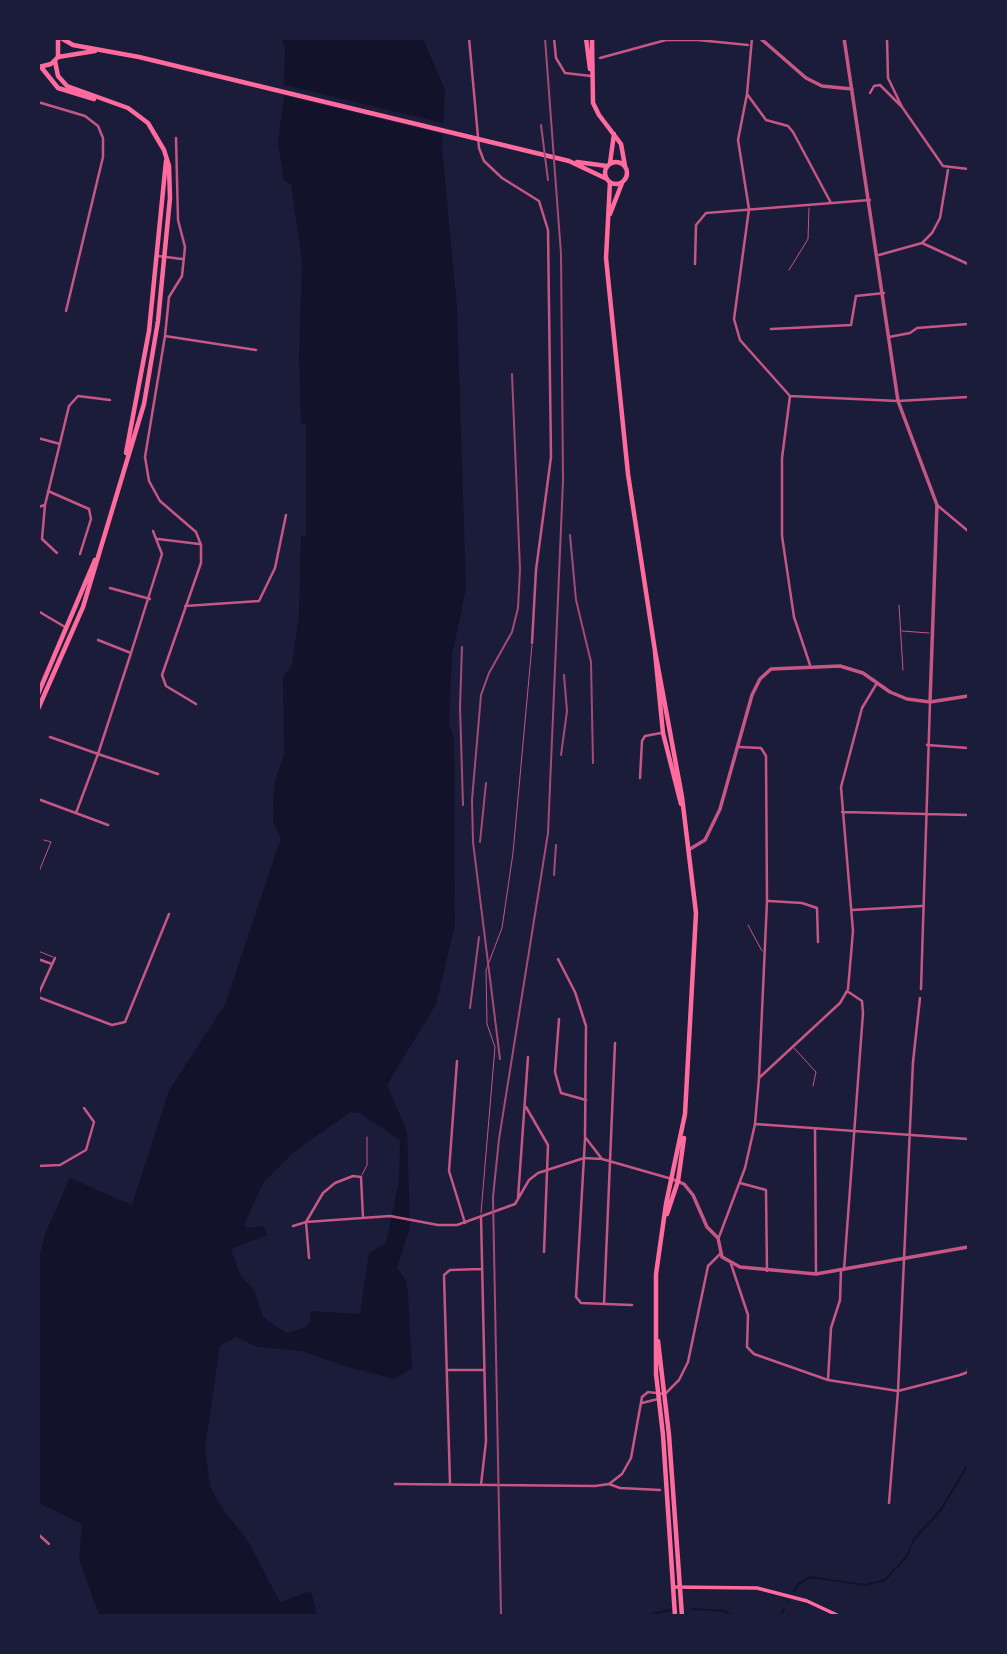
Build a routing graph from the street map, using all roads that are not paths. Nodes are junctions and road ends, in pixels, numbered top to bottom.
1 (60, 38) edge
2 (469, 38) edge
3 (554, 38) edge
4 (589, 38) edge
5 (752, 38) edge
6 (760, 38) edge
7 (844, 38) edge
8 (887, 38) edge
9 (749, 45) junction
10 (102, 51) junction
11 (600, 58) dead end
12 (56, 59) junction
13 (40, 67) edge
14 (591, 76) junction
15 (852, 89) junction
16 (870, 93) dead end
17 (747, 94) junction
18 (102, 100) junction
19 (38, 102) edge
20 (902, 107) junction
21 (614, 134) junction
22 (176, 138) dead end
23 (166, 157) junction
24 (569, 161) junction
25 (608, 165) junction
26 (625, 166) junction
27 (948, 168) junction
28 (968, 169) edge
29 (608, 180) junction
30 (622, 182) junction
31 (870, 200) junction
32 (831, 203) junction
33 (809, 206) junction
34 (749, 209) junction
35 (607, 222) junction
36 (922, 243) junction
37 (879, 255) junction
38 (158, 256) junction
39 (165, 257) junction
40 (182, 259) junction
41 (695, 264) dead end
42 (968, 264) edge
43 (789, 270) dead end
44 (884, 293) junction
45 (66, 312) dead end
46 (968, 324) edge
47 (771, 329) dead end
48 (165, 336) junction
49 (889, 337) junction
50 (256, 351) dead end
51 (790, 396) junction
52 (968, 397) edge
53 (110, 400) dead end
54 (898, 401) junction
55 (38, 438) edge
56 (60, 444) junction
57 (124, 465) junction
58 (48, 491) junction
59 (45, 505) junction
60 (937, 505) junction
61 (38, 507) edge
62 (286, 515) dead end
63 (153, 530) dead end
64 (968, 531) edge
65 (158, 539) junction
66 (201, 545) junction
67 (57, 553) dead end
68 (80, 554) dead end
69 (97, 556) junction
70 (110, 588) dead end
71 (150, 599) junction
72 (899, 605) dead end
73 (185, 606) junction
74 (38, 611) edge
75 (67, 628) junction
76 (74, 631) junction
77 (900, 631) junction
78 (932, 633) junction
79 (98, 640) dead end
80 (532, 643) joint
81 (655, 651) junction
82 (131, 653) junction
83 (810, 665) junction
84 (903, 670) dead end
85 (877, 682) junction
86 (38, 694) edge
87 (968, 696) edge
88 (930, 702) junction
89 (196, 704) dead end
90 (38, 709) edge
91 (670, 732) junction
92 (663, 733) junction
93 (50, 737) dead end
94 (927, 745) junction
95 (738, 747) junction
96 (968, 748) edge
97 (98, 754) junction
98 (158, 774) dead end
99 (640, 778) dead end
100 (38, 799) edge
101 (683, 807) junction
102 (842, 812) junction
103 (76, 813) junction
104 (927, 813) junction
105 (968, 815) edge
106 (108, 825) dead end
107 (44, 839) dead end
108 (690, 849) junction
109 (38, 874) edge
110 (767, 901) junction
111 (922, 906) junction
112 (852, 910) junction
113 (169, 914) dead end
114 (748, 925) dead end
115 (818, 942) dead end
116 (38, 951) edge
117 (764, 951) junction
118 (55, 958) joint
119 (38, 959) edge
120 (558, 959) dead end
121 (52, 964) junction
122 (921, 989) dead end
123 (848, 991) junction
124 (38, 996) edge
125 (920, 998) dead end
126 (559, 1019) dead end
127 (615, 1042) dead end
128 (793, 1046) junction
129 (528, 1057) dead end
130 (457, 1061) dead end
131 (759, 1078) junction
132 (813, 1086) dead end
133 (586, 1100) junction
134 (526, 1107) junction
135 (85, 1108) dead end
136 (754, 1124) junction
137 (815, 1130) junction
138 (854, 1132) junction
139 (910, 1136) junction
140 (367, 1137) dead end
141 (585, 1137) junction
142 (968, 1139) edge
143 (584, 1158) junction
144 (602, 1159) junction
145 (612, 1161) junction
146 (38, 1166) edge
147 (548, 1170) junction
148 (361, 1177) junction
149 (675, 1180) junction
150 (740, 1183) junction
151 (518, 1201) junction
152 (481, 1216) junction
153 (363, 1218) junction
154 (306, 1222) junction
155 (465, 1223) junction
156 (293, 1226) dead end
157 (718, 1238) junction
158 (968, 1247) edge
159 (544, 1252) dead end
160 (720, 1254) junction
161 (906, 1257) junction
162 (309, 1258) dead end
163 (732, 1264) junction
164 (482, 1269) junction
165 (767, 1270) junction
166 (842, 1270) junction
167 (816, 1274) junction
168 (604, 1304) junction
169 (632, 1304) dead end
170 (657, 1337) junction
171 (447, 1370) junction
172 (483, 1370) junction
173 (968, 1370) edge
174 (828, 1380) junction
175 (658, 1391) junction
176 (898, 1391) junction
177 (664, 1394) junction
178 (659, 1399) junction
179 (642, 1403) junction
180 (395, 1484) dead end
181 (450, 1484) junction
182 (609, 1484) junction
183 (481, 1485) junction
184 (660, 1490) dead end
185 (889, 1503) dead end
186 (38, 1534) edge
187 (49, 1544) dead end
188 (673, 1587) junction
189 (681, 1587) junction
190 (675, 1615) edge
191 (682, 1615) edge
192 (839, 1615) edge

1 - 10 main road
1 - 12 main road
2 - 80 street
3 - 14 street
4 - 14 main road
5 - 9 street
6 - 15 street
7 - 15 street
8 - 20 street
9 - 11 street
9 - 17 street
10 - 12 main road
10 - 24 main road
12 - 13 main road
12 - 18 main road
13 - 18 main road
14 - 21 main road
15 - 31 street
16 - 20 street
17 - 32 street
17 - 34 street
18 - 23 main road
19 - 45 street
20 - 27 street
21 - 25 main road
21 - 26 main road
22 - 40 street
23 - 38 main road
23 - 39 main road
24 - 25 main road
24 - 29 main road
25 - 26 main road
25 - 29 main road
26 - 30 main road
27 - 28 street
27 - 36 street
29 - 30 main road
29 - 35 main road
30 - 35 main road
31 - 32 street
31 - 37 street
32 - 33 street
33 - 34 street
33 - 43 lane
34 - 41 street
34 - 51 street
35 - 81 main road
36 - 37 street
36 - 42 street
37 - 44 street
38 - 39 street
38 - 57 main road
39 - 40 street
39 - 57 main road
40 - 48 street
44 - 47 street
44 - 49 street
46 - 49 street
48 - 50 street
48 - 66 street
49 - 54 street
51 - 54 street
51 - 83 street
52 - 54 street
53 - 56 street
54 - 60 street
55 - 56 street
56 - 58 street
57 - 69 main road
58 - 59 street
58 - 68 street
59 - 61 street
59 - 67 street
60 - 64 street
60 - 78 street
62 - 73 street
63 - 65 street
65 - 66 street
65 - 71 street
66 - 73 street
69 - 75 main road
69 - 76 main road
70 - 71 street
71 - 82 street
72 - 77 lane
73 - 89 street
74 - 75 street
75 - 76 street
75 - 86 main road
76 - 90 main road
77 - 78 lane
77 - 84 lane
78 - 88 street
79 - 82 street
80 - 152 lane
81 - 91 main road
81 - 92 main road
82 - 97 street
83 - 85 street
83 - 95 street
85 - 88 street
85 - 102 street
87 - 88 street
88 - 94 street
91 - 92 street
91 - 101 main road
92 - 99 street
92 - 101 main road
93 - 97 street
94 - 96 street
94 - 104 street
95 - 108 street
95 - 110 street
97 - 98 street
97 - 103 street
100 - 103 street
101 - 108 main road
102 - 104 street
102 - 112 street
103 - 106 street
104 - 105 street
104 - 111 street
107 - 109 lane
108 - 149 main road
110 - 115 street
110 - 117 street
111 - 112 street
111 - 122 street
112 - 123 street
113 - 124 street
114 - 117 lane
116 - 118 lane
117 - 131 street
118 - 121 street
119 - 121 street
120 - 133 street
121 - 124 street
123 - 128 street
123 - 138 street
125 - 139 street
126 - 133 street
127 - 145 street
128 - 131 street
128 - 132 lane
129 - 134 street
130 - 155 street
131 - 136 street
133 - 141 street
134 - 147 street
134 - 151 street
135 - 146 street
136 - 137 street
136 - 150 street
137 - 138 street
137 - 167 street
138 - 139 street
138 - 166 street
139 - 142 street
139 - 161 street
140 - 148 lane
141 - 143 street
141 - 144 street
143 - 144 street
143 - 147 street
143 - 168 street
144 - 145 street
145 - 149 street
145 - 168 street
147 - 151 street
147 - 159 street
148 - 153 street
148 - 154 street
149 - 157 street
149 - 170 main road
150 - 157 street
150 - 165 street
151 - 152 street
152 - 155 street
152 - 164 street
153 - 154 street
153 - 155 street
154 - 156 street
154 - 162 street
157 - 160 street
158 - 161 street
160 - 163 street
160 - 177 street
161 - 166 street
161 - 176 street
163 - 165 street
163 - 174 street
164 - 171 street
164 - 172 street
165 - 167 street
166 - 167 street
166 - 174 street
168 - 169 street
170 - 175 main road
170 - 177 main road
171 - 172 street
171 - 181 street
172 - 183 street
173 - 176 street
174 - 176 street
175 - 177 street
175 - 178 main road
175 - 179 street
176 - 185 street
177 - 178 street
177 - 189 main road
178 - 179 street
178 - 188 main road
179 - 182 street
180 - 181 street
181 - 183 street
182 - 183 street
182 - 184 street
186 - 187 street
188 - 189 main road
188 - 190 main road
189 - 191 main road
189 - 192 main road

